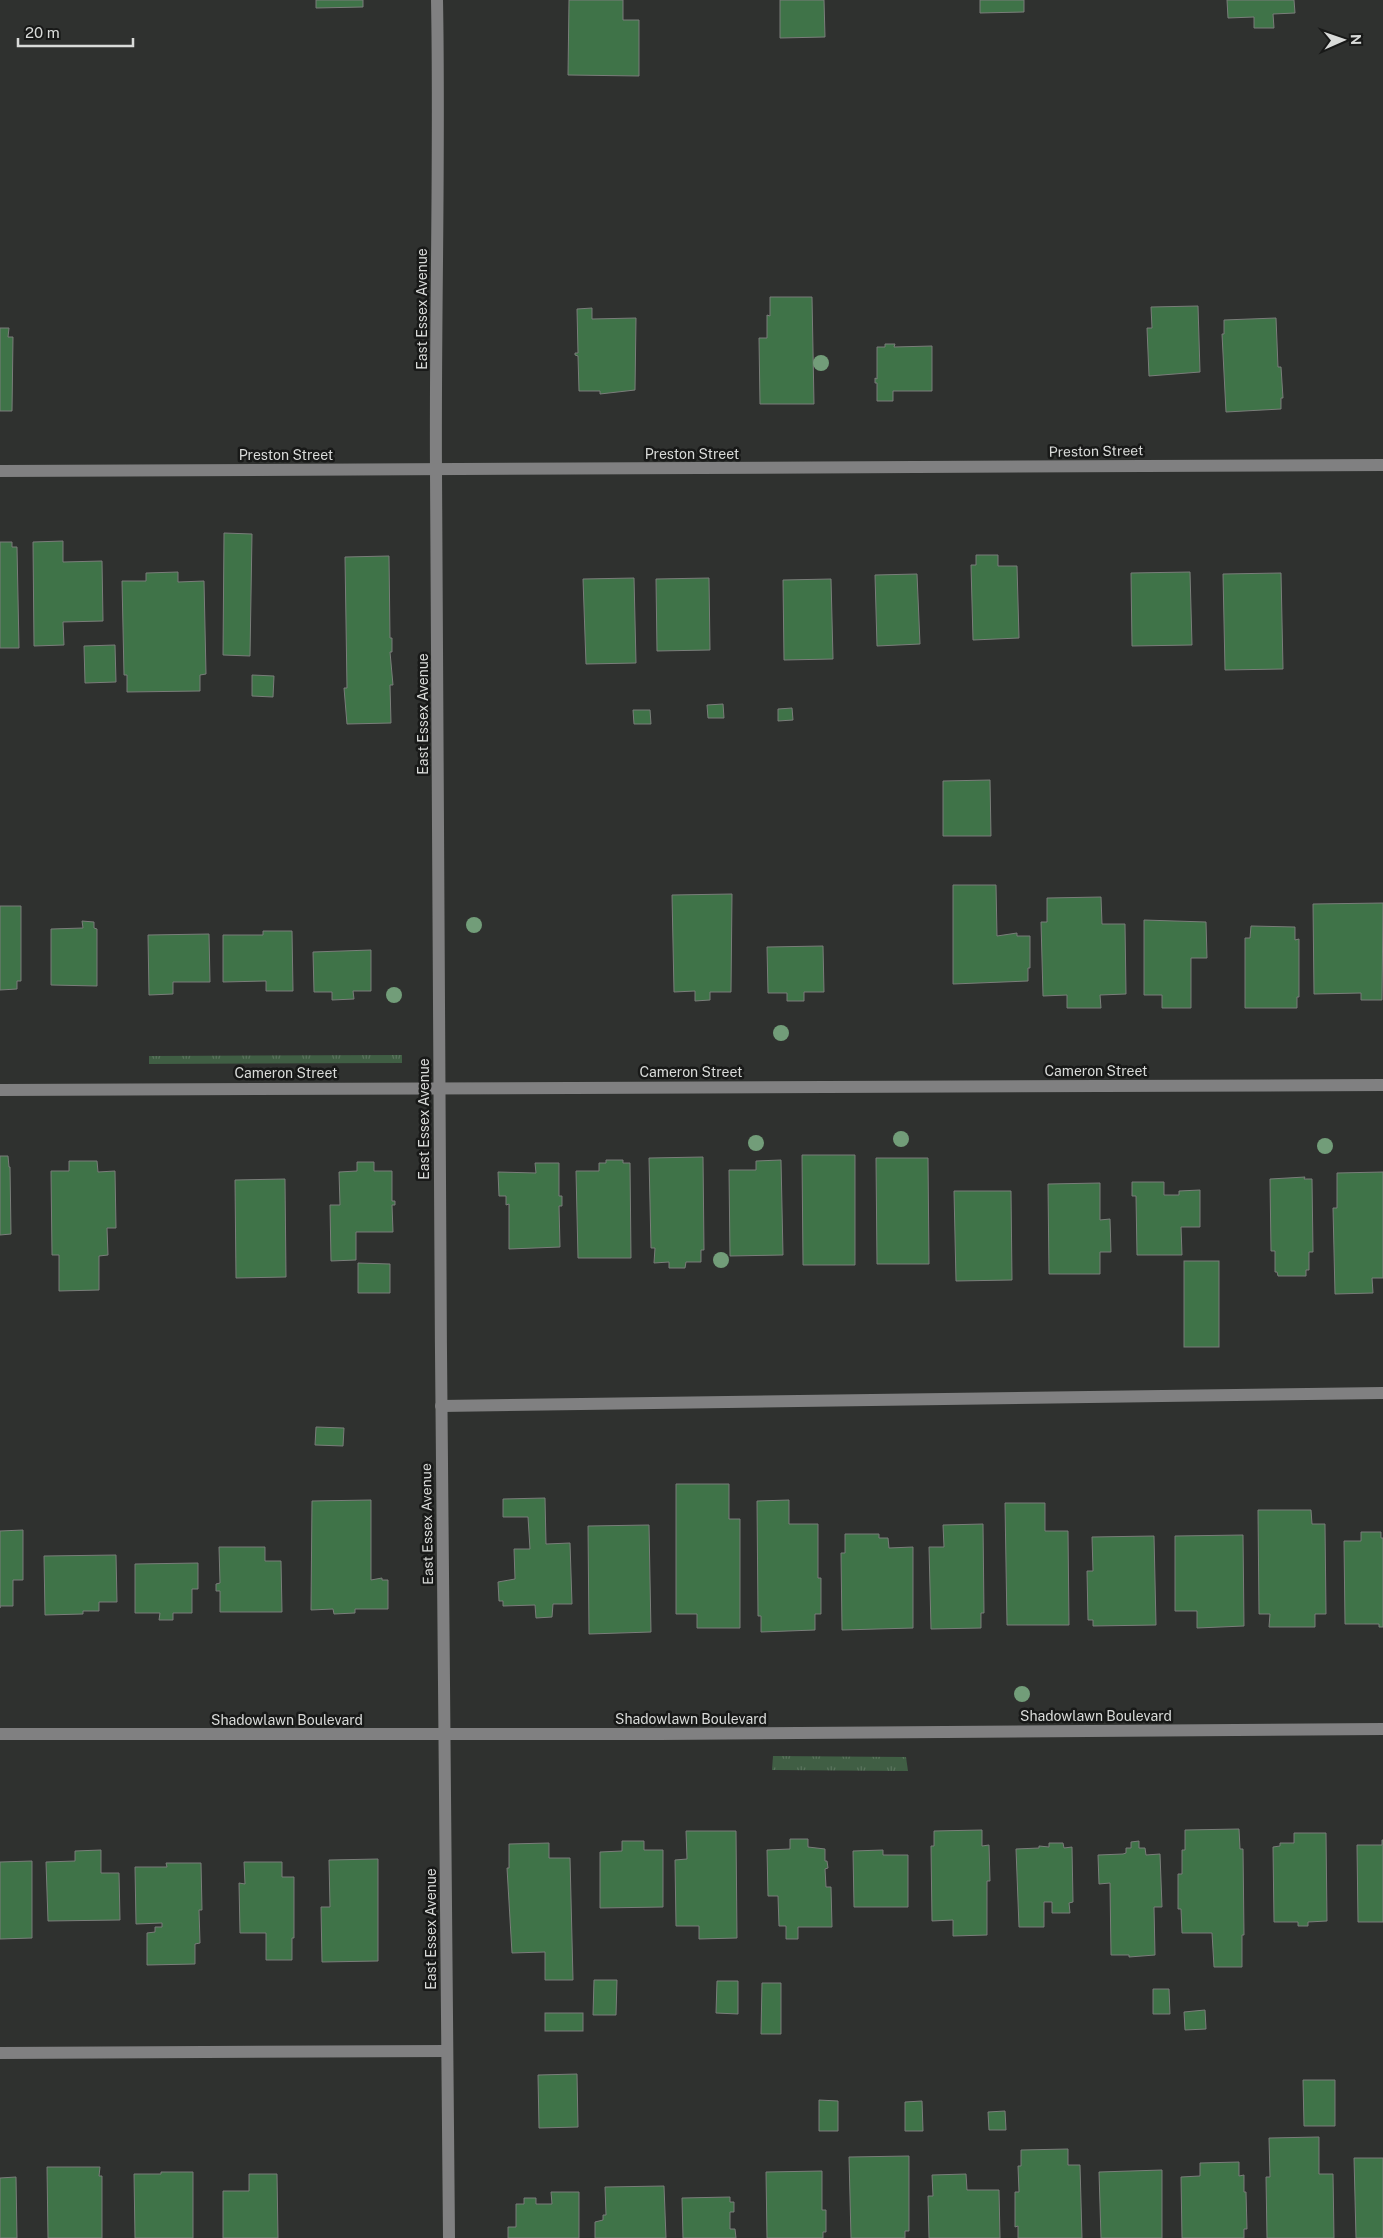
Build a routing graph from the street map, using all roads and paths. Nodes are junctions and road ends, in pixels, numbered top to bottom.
1 (437, 0) edge
2 (1383, 465) edge
3 (436, 469) junction
4 (0, 471) edge
5 (1383, 1085) edge
6 (439, 1087) junction
7 (0, 1090) edge
8 (1383, 1393) edge
9 (441, 1406) junction
10 (1383, 1729) edge
11 (0, 1734) edge
12 (445, 1735) junction
13 (447, 2052) junction
14 (0, 2053) edge
15 (449, 2238) edge

1 - 3 street, East Essex Avenue
2 - 3 street, Preston Street
3 - 4 street, Preston Street
3 - 6 street, East Essex Avenue
5 - 6 street, Cameron Street
6 - 7 street, Cameron Street
6 - 9 street, East Essex Avenue
8 - 9 street
9 - 12 street, East Essex Avenue
10 - 12 street, Shadowlawn Boulevard
11 - 12 street, Shadowlawn Boulevard
12 - 13 street, East Essex Avenue
13 - 14 street
13 - 15 street, East Essex Avenue

